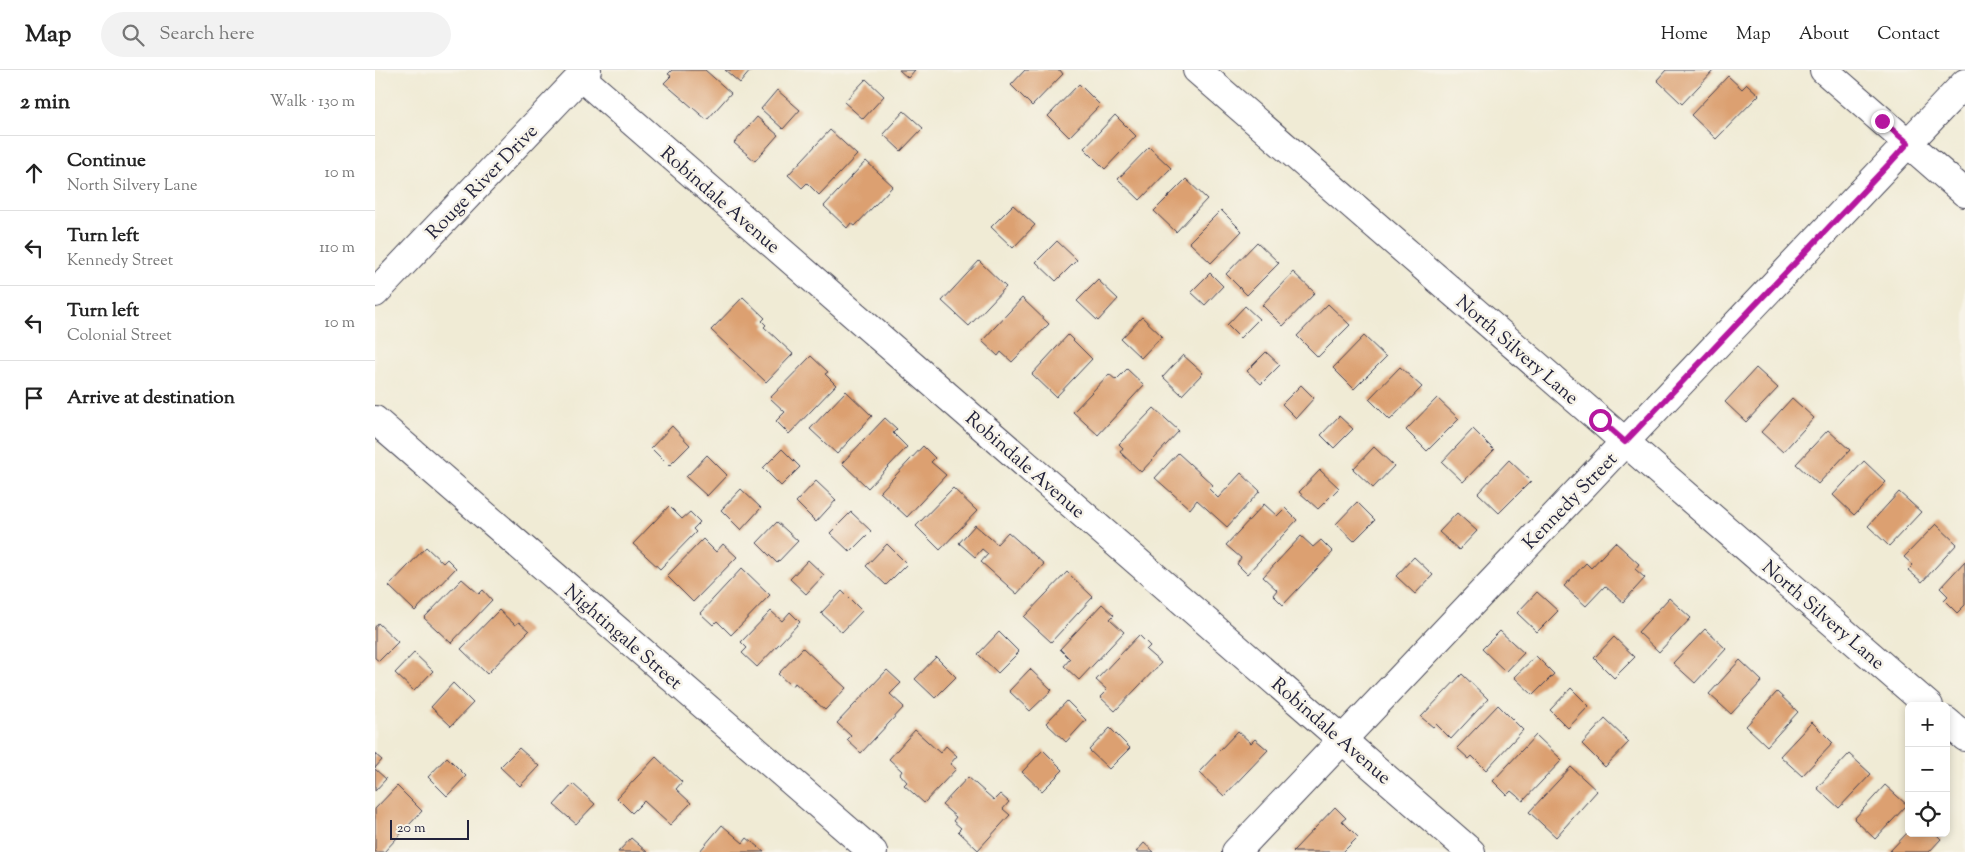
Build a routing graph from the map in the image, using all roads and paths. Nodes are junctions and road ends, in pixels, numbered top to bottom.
1 (1197, 70) edge
2 (1824, 70) edge
3 (584, 74) edge
4 (1965, 83) edge
5 (1908, 143) junction
6 (1965, 193) edge
7 (375, 293) edge
8 (375, 420) edge
9 (1625, 442) junction
10 (1924, 702) edge
11 (1950, 724) edge
12 (1965, 737) edge
13 (1342, 739) junction
14 (873, 852) edge
15 (1236, 852) edge
16 (1471, 852) edge

1 - 9 street, North Silvery Lane
2 - 5 street
3 - 7 street, Rouge River Drive
3 - 13 street, Robindale Avenue
4 - 5 street, Kennedy Street
5 - 6 street
5 - 9 street, Kennedy Street
8 - 14 street, Nightingale Street
9 - 10 street, North Silvery Lane
9 - 13 street, Kennedy Street
11 - 12 street
13 - 15 street, Kennedy Street
13 - 16 street, Robindale Avenue

